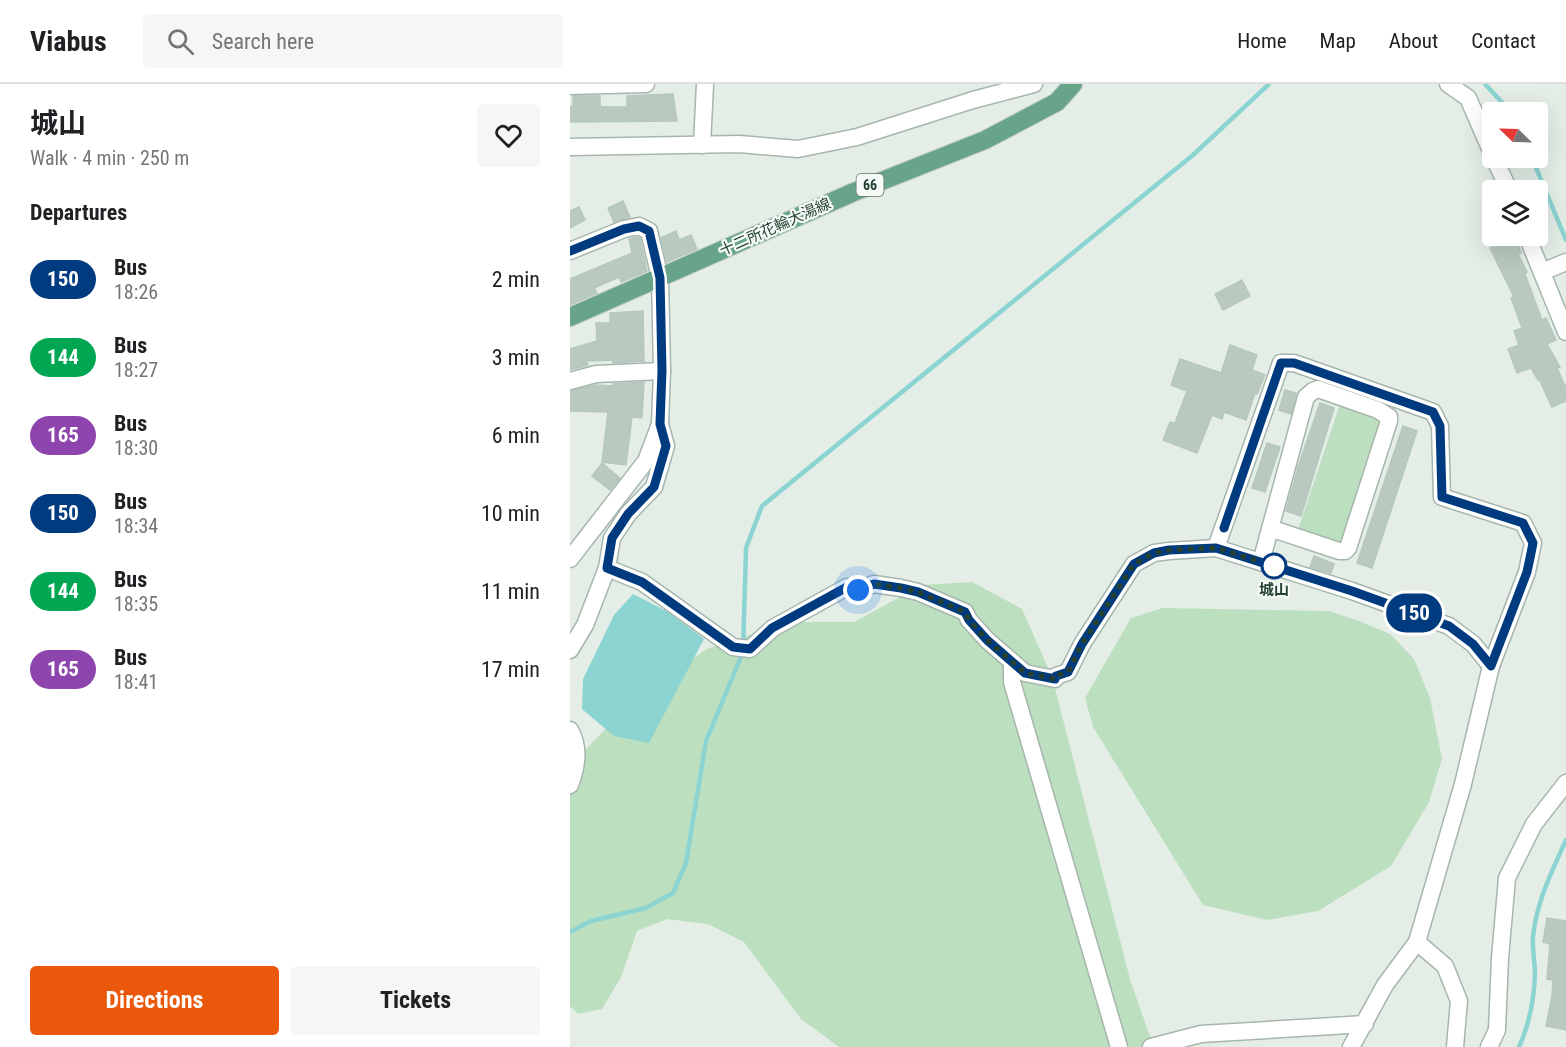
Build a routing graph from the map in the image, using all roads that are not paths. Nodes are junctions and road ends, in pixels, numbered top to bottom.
1 (646, 84) edge
2 (705, 84) edge
3 (1034, 84) edge
4 (1073, 84) edge
5 (1448, 84) edge
6 (570, 86) edge
7 (1482, 130) edge
8 (702, 145) junction
9 (570, 147) edge
10 (1531, 246) edge
11 (570, 251) edge
12 (1562, 263) edge
13 (1542, 272) junction
14 (660, 278) junction
15 (570, 317) edge
16 (1566, 332) edge
17 (662, 371) junction
18 (570, 381) edge
19 (660, 424) junction
20 (1270, 528) junction
21 (1216, 548) junction
22 (570, 559) edge
23 (1261, 562) junction
24 (607, 568) junction
25 (570, 650) edge
26 (1012, 662) junction
27 (1491, 666) junction
28 (570, 730) edge
29 (1566, 783) edge
30 (570, 785) edge
31 (1417, 942) junction
32 (1365, 1024) junction
33 (1119, 1047) edge
34 (1151, 1047) edge
35 (1352, 1047) edge
36 (1455, 1047) edge
37 (1489, 1047) edge

1 - 6 street
2 - 8 street
3 - 8 street
4 - 14 main road, 十二所花輪大湯線 / 66
5 - 7 street
8 - 9 street
10 - 13 street
11 - 14 street
12 - 13 street
13 - 16 street
14 - 15 main road, 十二所花輪大湯線 / 66
14 - 17 street
17 - 18 street
17 - 19 street
19 - 22 street
19 - 24 street
20 - 20 street
20 - 23 street
21 - 23 street
21 - 26 street
21 - 27 street
23 - 27 street
24 - 25 street
24 - 26 street
26 - 33 street
27 - 31 street
28 - 30 street
29 - 37 street
31 - 32 street
31 - 36 street
32 - 34 street
32 - 35 street

